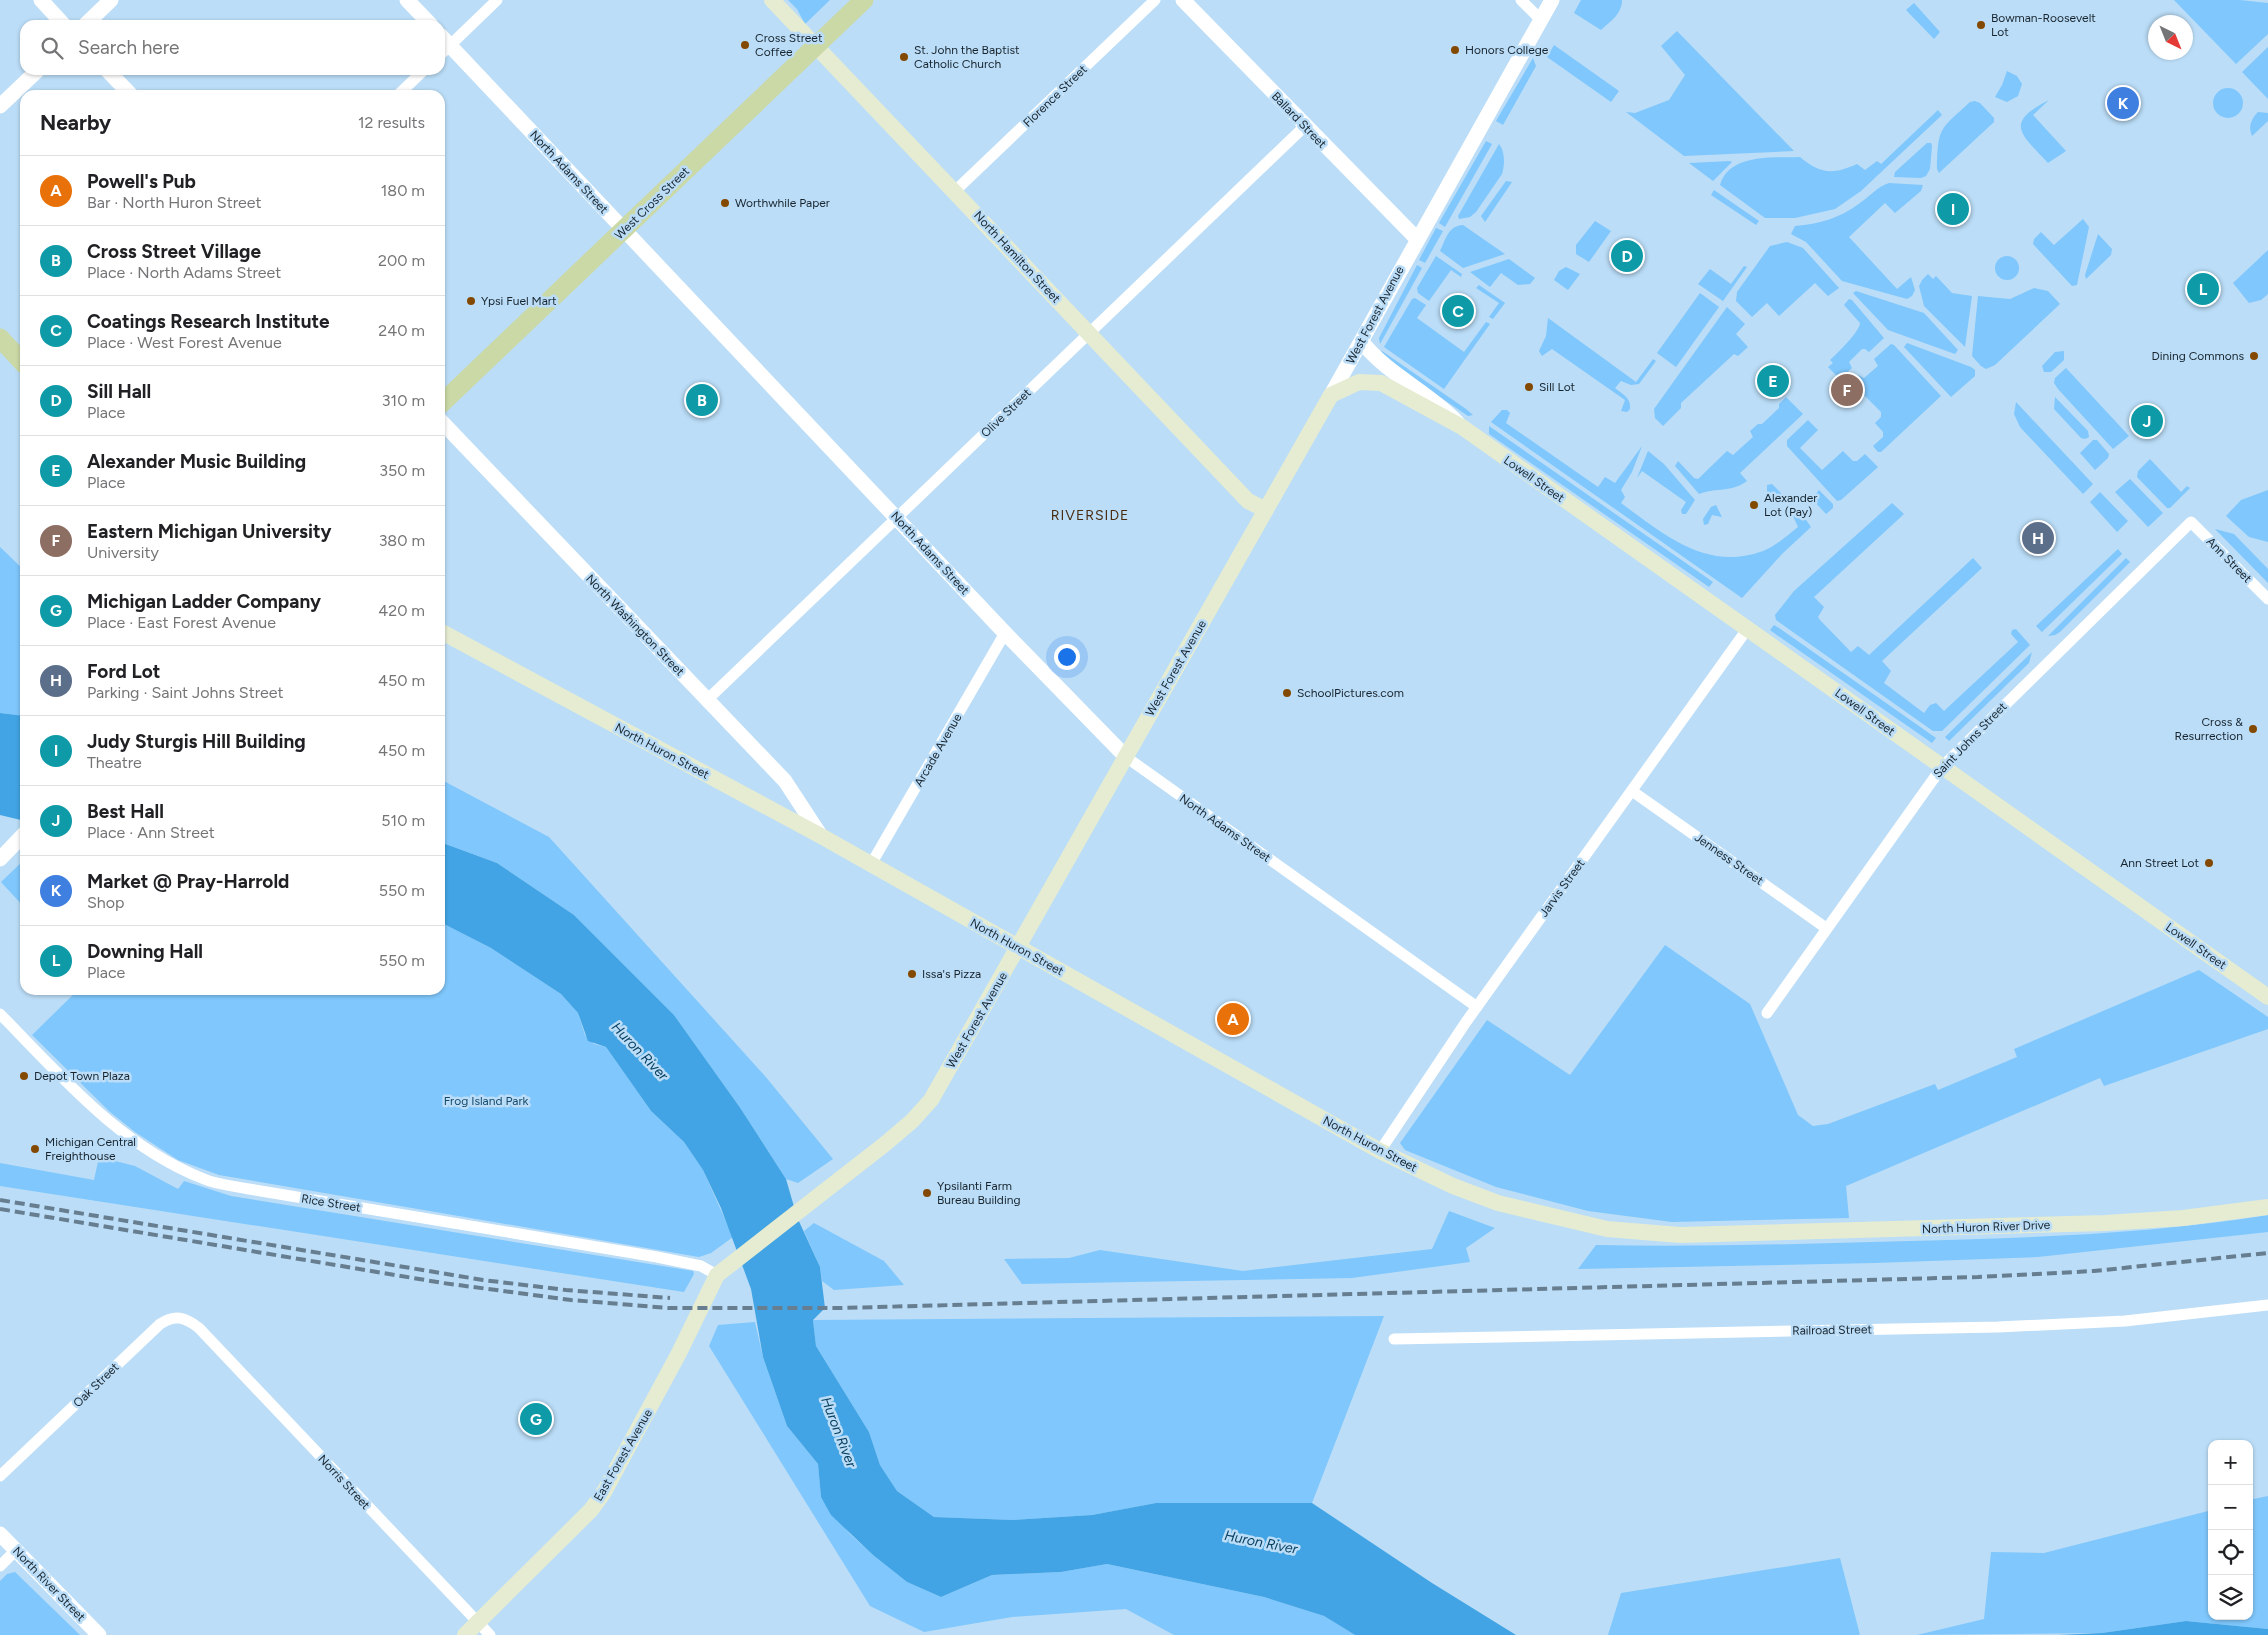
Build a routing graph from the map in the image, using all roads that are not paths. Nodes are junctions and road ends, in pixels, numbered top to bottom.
1 (41, 0) edge
2 (111, 0) edge
3 (407, 0) edge
4 (497, 0) edge
5 (772, 0) edge
6 (864, 0) edge
7 (1155, 0) edge
8 (1183, 0) edge
9 (1521, 0) edge
10 (1552, 0) edge
11 (59, 20) edge
12 (90, 20) edge
13 (426, 20) edge
14 (1541, 20) junction
15 (445, 43) edge
16 (816, 46) junction
17 (445, 47) edge
18 (33, 75) edge
19 (112, 75) edge
20 (419, 75) edge
21 (126, 90) edge
22 (403, 90) edge
23 (0, 106) edge
24 (1305, 126) junction
25 (955, 191) junction
26 (624, 230) junction
27 (1417, 239) junction
28 (1090, 333) junction
29 (0, 338) edge
30 (1362, 342) junction
31 (20, 360) edge
32 (1331, 395) junction
33 (445, 400) edge
34 (445, 425) edge
35 (1462, 427) junction
36 (1266, 510) junction
37 (897, 518) junction
38 (2191, 522) joint
39 (2268, 599) edge
40 (1748, 628) junction
41 (1005, 633) junction
42 (445, 634) edge
43 (707, 700) junction
44 (1126, 757) junction
45 (1942, 767) junction
46 (1632, 791) junction
47 (821, 836) junction
48 (20, 838) edge
49 (0, 859) edge
50 (870, 866) junction
51 (1826, 928) junction
52 (1018, 947) junction
53 (2268, 997) edge
54 (1477, 1008) junction
55 (1767, 1013) dead end
56 (0, 1014) edge
57 (1380, 1151) junction
58 (2268, 1207) edge
59 (1702, 1235) joint
60 (720, 1273) junction
61 (2268, 1305) edge
62 (199, 1328) joint
63 (1394, 1340) dead end
64 (0, 1476) edge
65 (0, 1534) edge
66 (16, 1550) junction
67 (0, 1566) edge
68 (477, 1623) junction
69 (99, 1635) edge
70 (465, 1635) edge
71 (490, 1635) edge

1 - 11 street
2 - 12 street
3 - 13 street
4 - 15 street
5 - 16 main road, North Hamilton Street
6 - 16 main road, West Cross Street
7 - 25 street, Florence Street
8 - 24 street, Ballard Street
9 - 14 street
10 - 14 street, West Forest Avenue
14 - 27 street, West Forest Avenue
16 - 25 main road, North Hamilton Street
16 - 26 main road, West Cross Street
17 - 26 street, North Adams Street
18 - 23 street
19 - 21 street
20 - 22 street
24 - 27 street, Ballard Street
24 - 28 street, Olive Street
25 - 28 main road, North Hamilton Street
26 - 33 main road, West Cross Street
26 - 37 street, North Adams Street
27 - 30 street, West Forest Avenue
28 - 36 main road, North Hamilton Street
28 - 37 street, Olive Street
29 - 31 main road
30 - 32 street, West Forest Avenue
30 - 35 street, Lowell Street
32 - 35 main road, Lowell Street
32 - 36 main road, West Forest Avenue
34 - 43 street, North Washington Street
35 - 40 main road, Lowell Street
36 - 44 main road, West Forest Avenue
37 - 41 street, North Adams Street
37 - 43 street, Olive Street
38 - 39 street, Ann Street
38 - 45 street, Saint Johns Street
40 - 45 main road, Lowell Street
40 - 46 street, Jarvis Street
41 - 44 street, North Adams Street
41 - 50 street, Arcade Avenue
42 - 47 main road, North Huron Street
43 - 47 street, North Washington Street
44 - 52 main road, West Forest Avenue
44 - 54 street, North Adams Street
45 - 51 street, Saint Johns Street
45 - 53 main road, Lowell Street
46 - 51 street, Jenness Street
46 - 54 street, Jarvis Street
47 - 50 main road, North Huron Street
48 - 49 street
50 - 52 main road, North Huron Street
51 - 55 street, Saint Johns Street
52 - 57 main road, North Huron Street
52 - 60 main road, West Forest Avenue
54 - 57 street, Jarvis Street
56 - 60 street, Rice Street
57 - 59 main road, North Huron Street
58 - 59 main road, North Huron River Drive
60 - 68 main road, East Forest Avenue
61 - 63 street, Railroad Street
62 - 64 street, Oak Street
62 - 68 street, Norris Street
65 - 66 street, North River Street
66 - 67 street
66 - 69 street, North River Street
68 - 70 main road, East Forest Avenue
68 - 71 street, Norris Street

